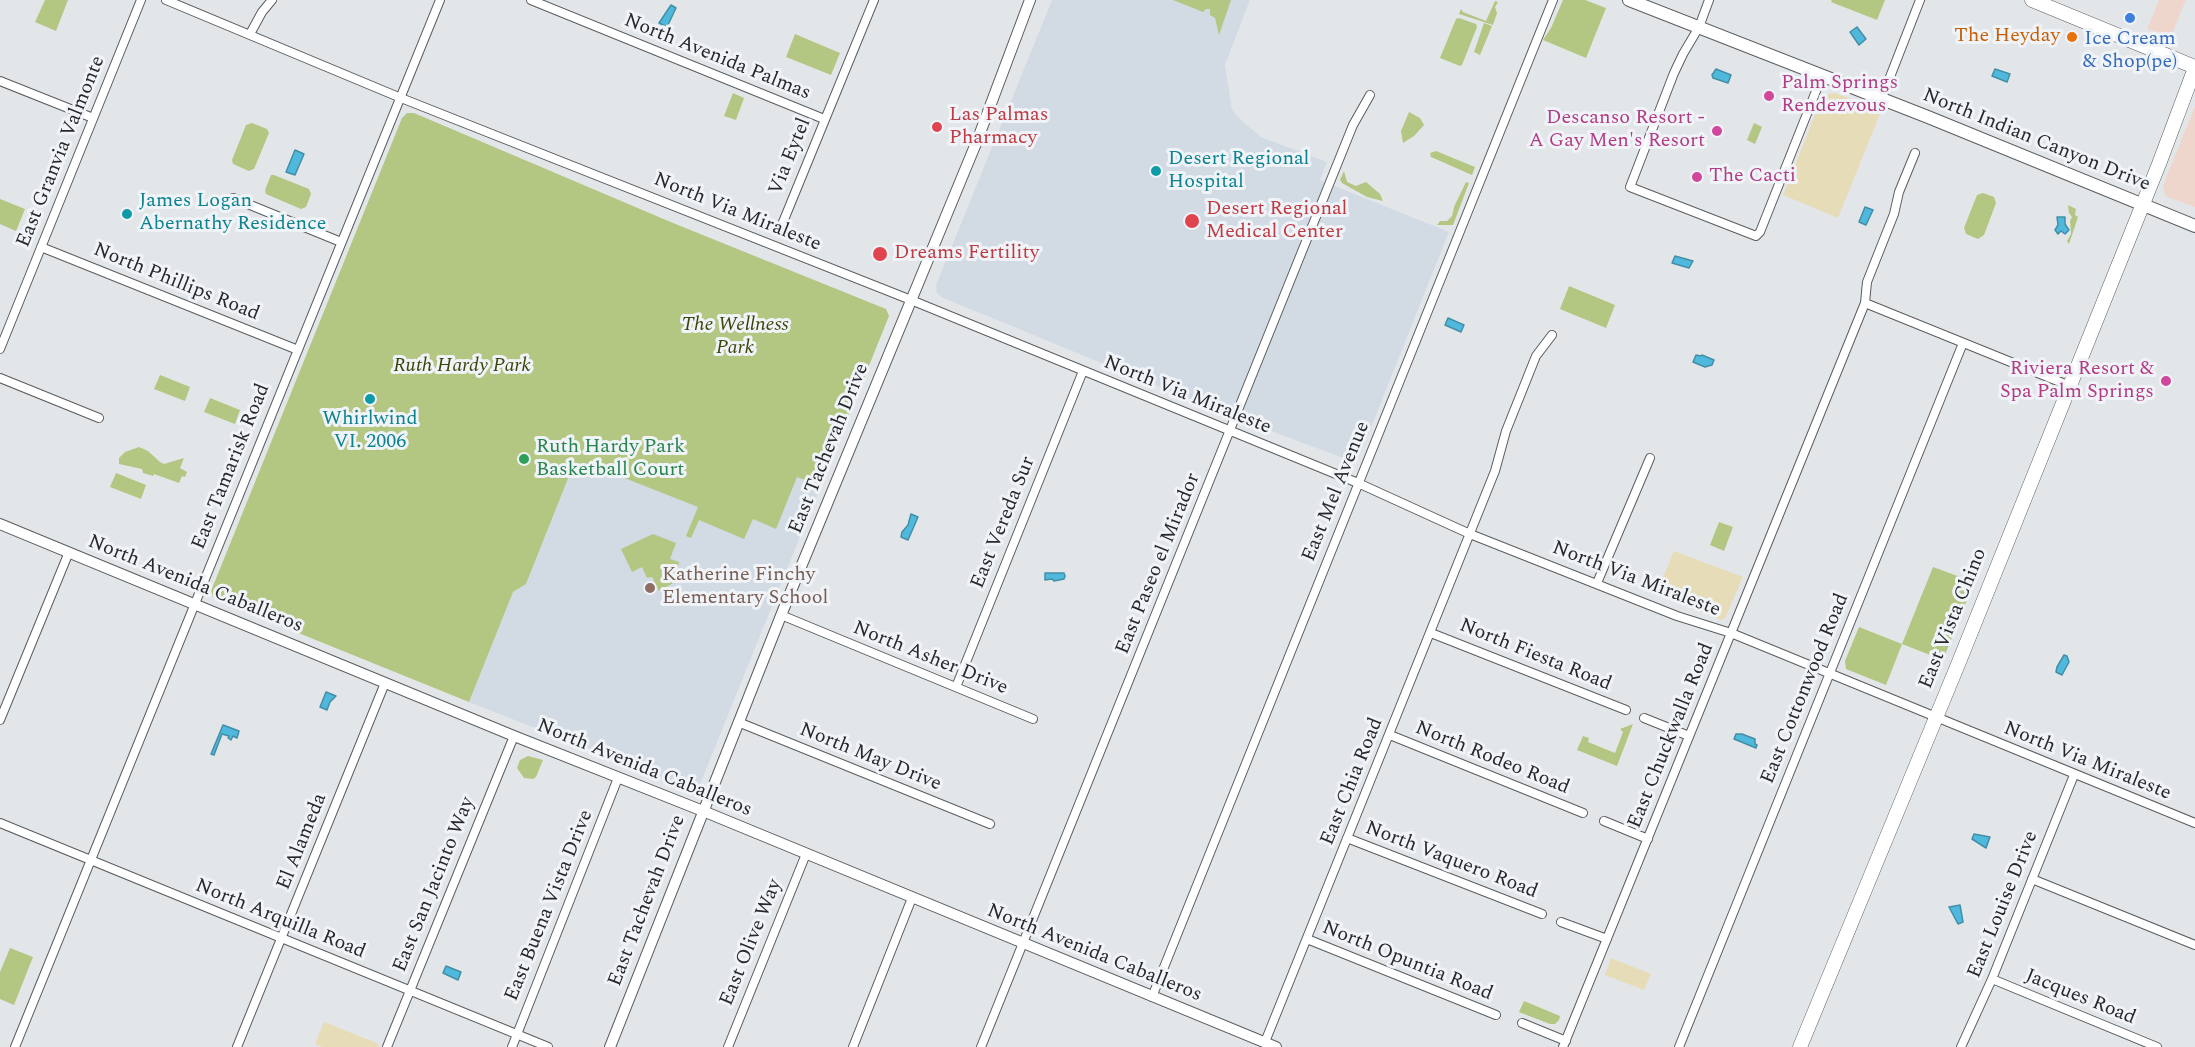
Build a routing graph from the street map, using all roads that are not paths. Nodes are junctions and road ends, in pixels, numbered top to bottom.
1 (141, 0) edge
2 (166, 0) edge
3 (272, 0) edge
4 (440, 0) edge
5 (531, 0) edge
6 (874, 0) edge
7 (1030, 0) edge
8 (1553, 0) edge
9 (1629, 0) edge
10 (1709, 0) edge
11 (1920, 0) edge
12 (2032, 0) edge
13 (1698, 27) junction
14 (250, 34) junction
15 (2195, 68) edge
16 (1822, 76) junction
17 (0, 81) edge
18 (1370, 95) dead end
19 (401, 98) junction
20 (1881, 99) junction
21 (93, 118) junction
22 (824, 119) junction
23 (1915, 153) dead end
24 (233, 198) dead end
25 (2142, 205) junction
26 (2195, 226) edge
27 (781, 227) dead end
28 (341, 242) junction
29 (41, 247) junction
30 (911, 300) junction
31 (1865, 303) junction
32 (1552, 335) dead end
33 (1963, 343) junction
34 (0, 350) edge
35 (298, 350) junction
36 (1083, 371) junction
37 (0, 378) edge
38 (2070, 386) junction
39 (99, 418) dead end
40 (1230, 432) junction
41 (1650, 458) dead end
42 (1358, 483) junction
43 (0, 524) edge
44 (1470, 534) junction
45 (69, 552) junction
46 (1598, 583) junction
47 (195, 603) junction
48 (781, 615) junction
49 (1431, 633) junction
50 (1731, 633) junction
51 (1831, 674) junction
52 (385, 683) junction
53 (956, 687) junction
54 (1626, 710) dead end
55 (1644, 718) dead end
56 (1936, 718) junction
57 (1033, 719) dead end
58 (0, 720) edge
59 (738, 722) junction
60 (1390, 735) junction
61 (514, 736) junction
62 (1689, 736) junction
63 (2074, 774) junction
64 (618, 778) junction
65 (703, 811) junction
66 (1583, 813) dead end
67 (1604, 821) dead end
68 (0, 823) edge
69 (2195, 823) edge
70 (990, 824) dead end
71 (1347, 838) junction
72 (1648, 839) junction
73 (806, 854) junction
74 (90, 860) junction
75 (2032, 879) junction
76 (912, 898) junction
77 (1542, 914) dead end
78 (1561, 922) dead end
79 (281, 938) junction
80 (1307, 939) junction
81 (1607, 939) junction
82 (1022, 944) junction
83 (2195, 945) edge
84 (1992, 979) junction
85 (410, 991) junction
86 (1152, 997) junction
87 (1496, 1014) dead end
88 (1521, 1023) dead end
89 (517, 1034) junction
90 (1265, 1042) junction
91 (1565, 1044) edge
92 (728, 1046) edge
93 (15, 1047) edge
94 (237, 1047) edge
95 (387, 1047) edge
96 (512, 1047) edge
97 (548, 1047) edge
98 (610, 1047) edge
99 (853, 1047) edge
100 (981, 1047) edge
101 (1276, 1047) edge
102 (1679, 1047) edge
103 (1800, 1047) edge
104 (1961, 1047) edge
105 (2157, 1047) edge

1 - 21 street, East Granvia Valmonte
2 - 14 street, North Via Miraleste
3 - 14 street
4 - 19 street, East Tamarisk Road
5 - 22 street, North Avenida Palmas
6 - 22 street, Via Eytel
7 - 30 street, East Tachevah Drive
8 - 42 street, East Mel Avenue
9 - 13 main road, North Indian Canyon Drive
10 - 13 street
11 - 20 street
12 - 15 main road
13 - 16 main road, North Indian Canyon Drive
13 - 16 street
14 - 19 street, North Via Miraleste
15 - 25 main road, East Vista Chino
16 - 20 main road, North Indian Canyon Drive
17 - 21 street
18 - 40 street, East Paseo el Mirador
19 - 28 street, East Tamarisk Road
19 - 30 street, North Via Miraleste
20 - 25 main road, North Indian Canyon Drive
21 - 29 street, East Granvia Valmonte
22 - 27 street, Via Eytel
23 - 31 street, East Chuckwalla Road
24 - 28 street
25 - 26 main road, North Indian Canyon Drive
25 - 38 main road, East Vista Chino
28 - 35 street, East Tamarisk Road
29 - 34 street, East Granvia Valmonte
29 - 35 street, North Phillips Road
30 - 36 street, North Via Miraleste
30 - 48 street, East Tachevah Drive
31 - 33 street
31 - 50 street, East Chuckwalla Road
32 - 44 street, East Chia Road
33 - 38 street
33 - 51 street, East Cottonwood Road
35 - 47 street, East Tamarisk Road
36 - 40 street, North Via Miraleste
36 - 53 street, East Vereda Sur
37 - 39 street
38 - 56 main road, East Vista Chino
40 - 42 street, North Via Miraleste
40 - 82 street, East Paseo el Mirador
41 - 46 street
42 - 44 street, North Via Miraleste
42 - 86 street, East Mel Avenue
43 - 45 street, North Avenida Caballeros
44 - 46 street, North Via Miraleste
44 - 49 street, East Chia Road
45 - 47 street, North Avenida Caballeros
45 - 58 street
46 - 50 street, North Via Miraleste
47 - 52 street, North Avenida Caballeros
47 - 74 street, East Tamarisk Road
48 - 53 street, North Asher Drive
48 - 59 street, East Tachevah Drive
49 - 54 street, North Fiesta Road
49 - 60 street, East Chia Road
50 - 51 street, North Via Miraleste
50 - 62 street, East Chuckwalla Road
51 - 56 street, North Via Miraleste
51 - 102 street, East Cottonwood Road
52 - 61 street, North Avenida Caballeros
52 - 79 street, El Alameda
53 - 57 street, North Asher Drive
55 - 62 street
56 - 63 street, North Via Miraleste
56 - 103 main road, East Vista Chino
59 - 65 street, East Tachevah Drive
59 - 70 street, North May Drive
60 - 66 street, North Rodeo Road
60 - 71 street, East Chia Road
61 - 64 street, North Avenida Caballeros
61 - 85 street, East San Jacinto Way
62 - 72 street, East Chuckwalla Road
63 - 69 street, North Via Miraleste
63 - 75 street, East Louise Drive
64 - 65 street, North Avenida Caballeros
64 - 89 street, East Buena Vista Drive
65 - 73 street, North Avenida Caballeros
65 - 98 street, East Tachevah Drive
67 - 72 street
68 - 74 street, North Arquilla Road
71 - 77 street, North Vaquero Road
71 - 80 street, East Chia Road
72 - 81 street, East Chuckwalla Road
73 - 76 street, North Avenida Caballeros
73 - 92 street, East Olive Way
74 - 79 street, North Arquilla Road
74 - 93 street, East Tamarisk Road
75 - 83 street
75 - 84 street, East Louise Drive
76 - 82 street, North Avenida Caballeros
76 - 99 street
78 - 81 street
79 - 85 street, North Arquilla Road
79 - 94 street, El Alameda
80 - 87 street, North Opuntia Road
80 - 90 street, East Chia Road
81 - 91 street, East Chuckwalla Road
82 - 86 street, North Avenida Caballeros
82 - 100 street, East Paseo el Mirador
84 - 104 street, East Louise Drive
84 - 105 street, Jacques Road
85 - 89 street, North Arquilla Road
85 - 95 street, East San Jacinto Way
86 - 90 street, North Avenida Caballeros
88 - 91 street
89 - 96 street, East Buena Vista Drive
89 - 97 street, North Arquilla Road
90 - 101 street, North Avenida Caballeros

